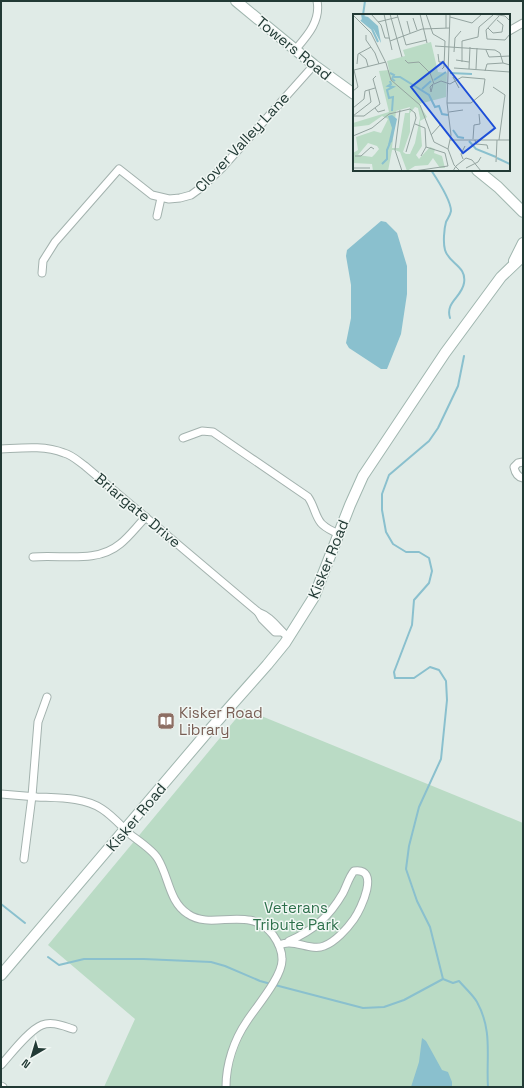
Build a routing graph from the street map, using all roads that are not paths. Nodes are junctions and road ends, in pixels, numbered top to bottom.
1 (236, 1) edge
2 (317, 1) edge
3 (523, 23) edge
4 (510, 30) edge
5 (296, 50) junction
6 (314, 65) junction
7 (353, 93) edge
8 (478, 171) edge
9 (161, 198) junction
10 (523, 213) edge
11 (157, 216) dead end
12 (523, 244) edge
13 (523, 256) edge
14 (510, 268) junction
15 (42, 273) dead end
16 (183, 438) dead end
17 (1, 449) edge
18 (523, 462) edge
19 (523, 478) edge
20 (146, 517) junction
21 (338, 534) junction
22 (33, 558) dead end
23 (285, 635) junction
24 (47, 698) dead end
25 (1, 794) edge
26 (32, 796) junction
27 (125, 830) junction
28 (24, 860) dead end
29 (287, 943) junction
30 (279, 945) junction
31 (1, 975) edge
32 (73, 1028) dead end
33 (1, 1065) edge
34 (226, 1087) edge

1 - 5 main road, Towers Road
2 - 5 street
3 - 4 street
5 - 6 main road, Towers Road
6 - 7 main road, Towers Road
6 - 9 street, Clover Valley Lane
8 - 10 main road
9 - 11 street
9 - 15 street, Clover Valley Lane
12 - 14 main road
13 - 14 main road, Kisker Road
14 - 21 main road, Kisker Road
16 - 21 street
17 - 20 street, Briargate Drive
18 - 19 street
20 - 22 street
20 - 23 street, Briargate Drive
21 - 23 main road, Kisker Road
23 - 27 main road, Kisker Road
24 - 26 street
25 - 26 street
26 - 27 street
26 - 28 street
27 - 30 street
27 - 31 main road, Kisker Road
29 - 29 street
29 - 30 street
30 - 34 street
32 - 33 street

